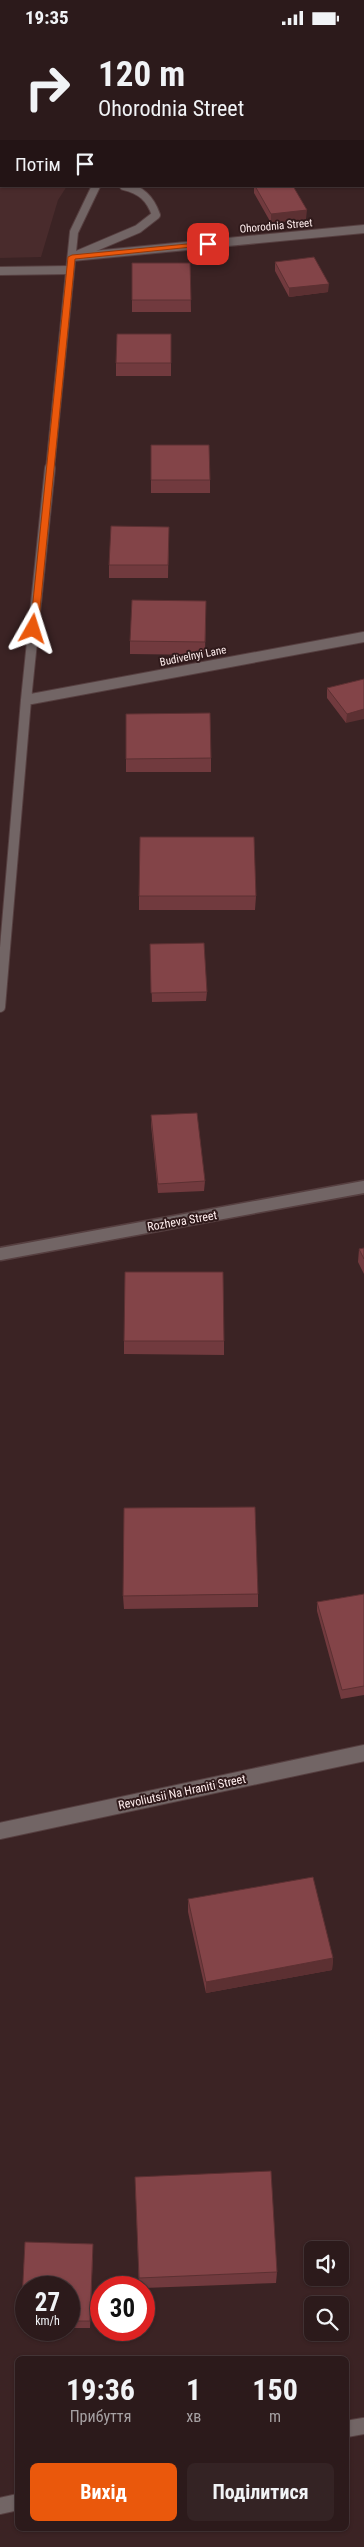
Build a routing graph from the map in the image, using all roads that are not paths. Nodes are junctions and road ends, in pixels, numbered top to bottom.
1 (96, 187) edge
2 (133, 187) edge
3 (364, 229) edge
4 (72, 257) junction
5 (70, 270) junction
6 (0, 271) edge
7 (364, 637) edge
8 (26, 700) junction
9 (0, 1007) edge
10 (364, 1187) edge
11 (0, 1254) edge
12 (364, 1753) edge
13 (0, 1831) edge
14 (364, 2425) edge
15 (349, 2428) edge
16 (15, 2503) edge
17 (0, 2506) edge

1 - 4 street
2 - 4 street
3 - 4 street, Ohorodnia Street
4 - 5 street
5 - 6 street
5 - 8 street
7 - 8 street, Budivelnyi Lane
8 - 9 street
10 - 11 street, Rozheva Street
12 - 13 street, Revoliutsii Na Hraniti Street
14 - 15 street
16 - 17 street

